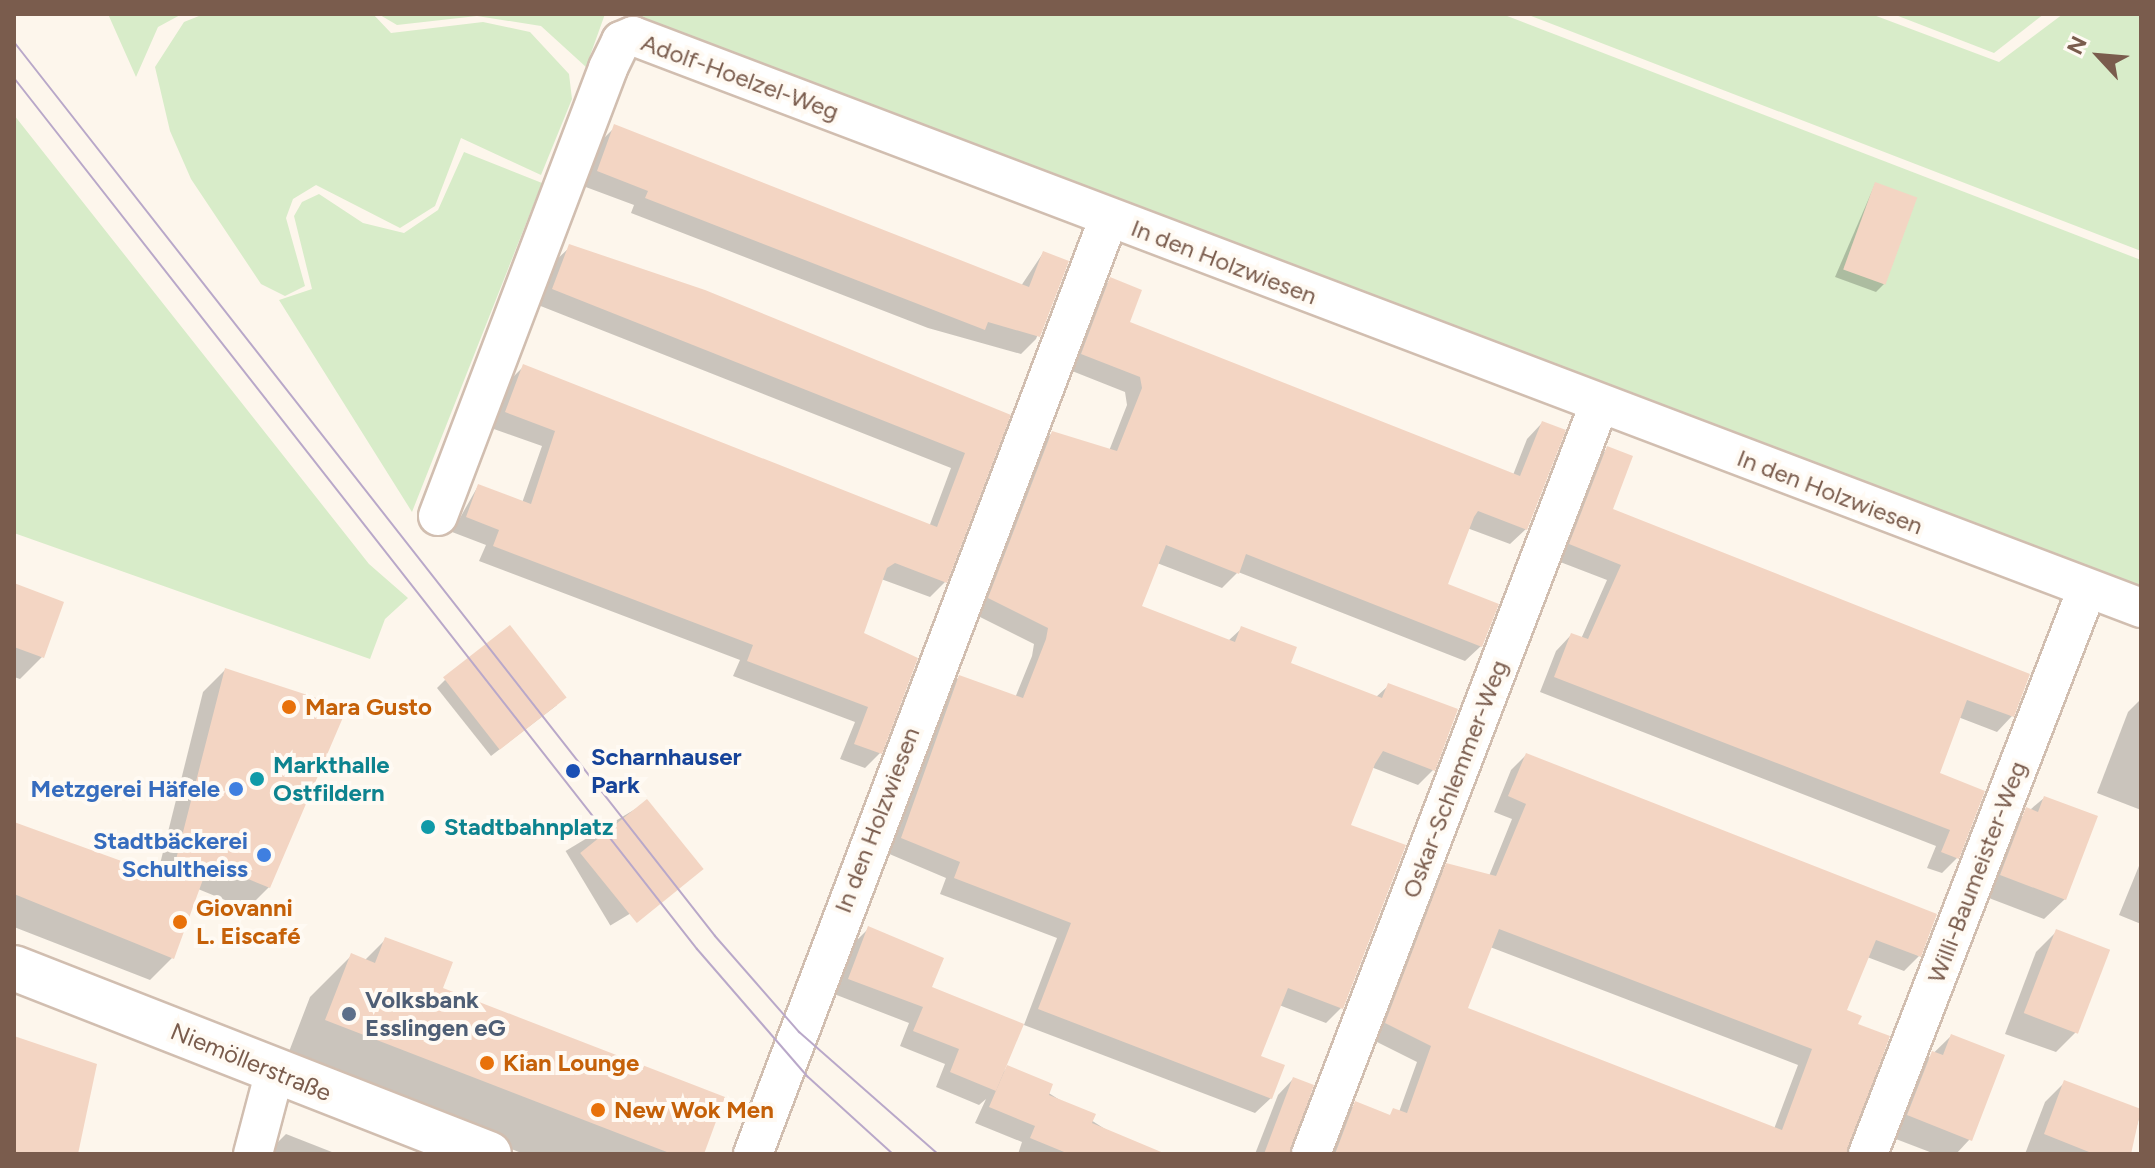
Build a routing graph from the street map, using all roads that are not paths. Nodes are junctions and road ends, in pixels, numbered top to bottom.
1 (1109, 218) junction
2 (1599, 405) junction
3 (438, 516) dead end
4 (2087, 589) junction
5 (2141, 608) edge
6 (14, 968) edge
7 (275, 1071) junction
8 (253, 1154) edge
9 (489, 1154) edge
10 (753, 1154) edge
11 (1311, 1154) edge
12 (1868, 1154) edge

1 - 2 street, In den Holzwiesen
1 - 3 street, Adolf-Hoelzel-Weg
1 - 10 street, In den Holzwiesen
2 - 4 street, In den Holzwiesen
2 - 11 street, Oskar-Schlemmer-Weg
4 - 5 street, In den Holzwiesen
4 - 12 street, Willi-Baumeister-Weg
6 - 7 main road, Niemöllerstraße
7 - 8 street
7 - 9 main road, Niemöllerstraße

